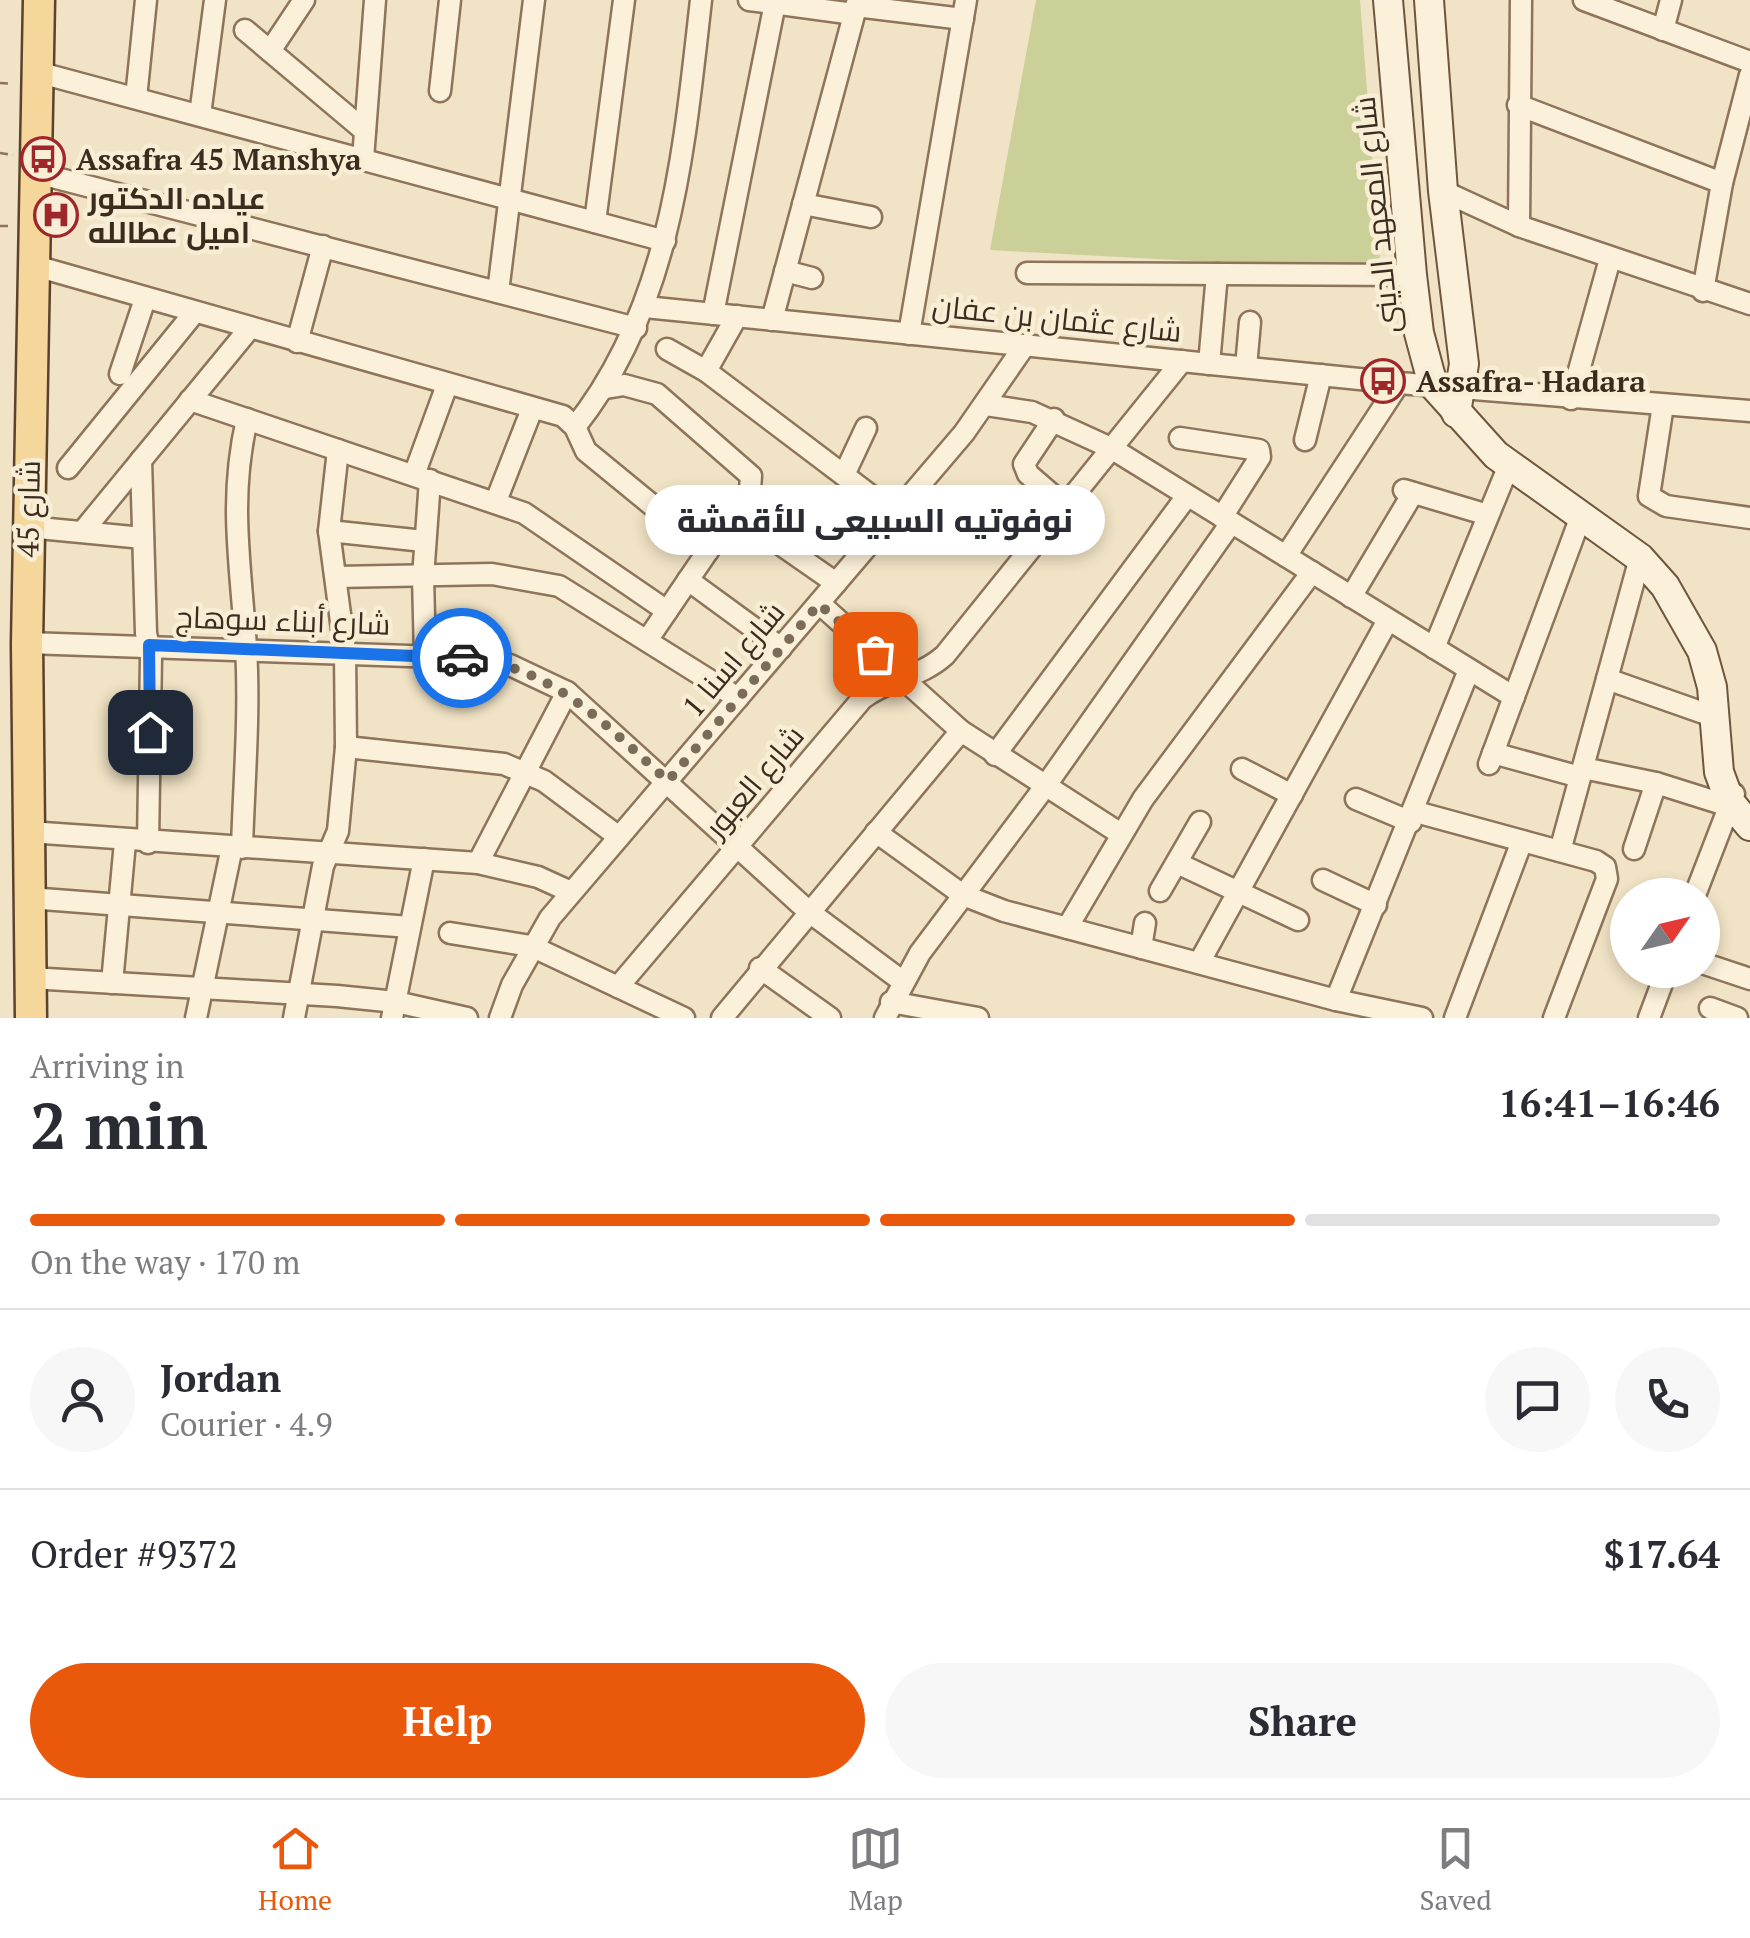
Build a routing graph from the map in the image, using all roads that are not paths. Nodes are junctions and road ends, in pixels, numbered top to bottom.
1 (39, 0) edge
2 (146, 0) edge
3 (215, 0) edge
4 (304, 0) edge
5 (375, 0) edge
6 (450, 0) edge
7 (534, 0) edge
8 (624, 0) edge
9 (701, 0) edge
10 (749, 0) edge
11 (1388, 0) edge
12 (1429, 0) edge
13 (1521, 0) edge
14 (1584, 0) edge
15 (1670, 0) edge
16 (775, 4) junction
17 (856, 6) edge
18 (964, 10) edge
19 (245, 30) dead end
20 (1663, 30) junction
21 (270, 51) junction
22 (1750, 62) edge
23 (37, 72) junction
24 (1750, 74) edge
25 (440, 92) dead end
26 (136, 98) junction
27 (1518, 105) junction
28 (200, 115) junction
29 (365, 131) junction
30 (362, 159) junction
31 (34, 172) junction
32 (1722, 184) junction
33 (1443, 191) junction
34 (512, 199) junction
35 (803, 204) junction
36 (871, 216) dead end
37 (595, 222) junction
38 (1519, 226) junction
39 (665, 242) junction
40 (323, 246) junction
41 (1610, 259) junction
42 (32, 265) junction
43 (785, 271) junction
44 (1026, 273) dead end
45 (1217, 274) junction
46 (1412, 275) junction
47 (812, 278) dead end
48 (1703, 291) junction
49 (498, 292) junction
50 (146, 299) junction
51 (1750, 304) edge
52 (646, 307) junction
53 (194, 313) junction
54 (714, 314) junction
55 (737, 316) junction
56 (772, 320) junction
57 (1250, 322) dead end
58 (636, 328) junction
59 (248, 329) junction
60 (909, 334) junction
61 (297, 342) junction
62 (1024, 345) junction
63 (666, 349) dead end
64 (1182, 361) junction
65 (1208, 364) junction
66 (1246, 368) junction
67 (706, 372) junction
68 (120, 374) dead end
69 (1321, 375) junction
70 (1399, 383) junction
71 (447, 385) junction
72 (1433, 385) junction
73 (606, 388) junction
74 (1571, 399) junction
75 (190, 400) junction
76 (1460, 401) junction
77 (986, 405) junction
78 (1663, 406) junction
79 (532, 409) junction
80 (1750, 410) edge
81 (248, 419) junction
82 (1054, 420) junction
83 (576, 426) junction
84 (866, 428) dead end
85 (1180, 438) dead end
86 (1306, 440) dead end
87 (1111, 448) junction
88 (338, 450) junction
89 (141, 460) junction
90 (1510, 465) junction
91 (68, 468) dead end
92 (844, 475) junction
93 (422, 477) junction
94 (1187, 496) junction
95 (496, 501) junction
96 (1064, 506) junction
97 (734, 512) junction
98 (895, 514) junction
99 (1488, 515) junction
100 (1581, 516) junction
101 (1750, 518) edge
102 (1227, 520) junction
103 (28, 526) junction
104 (83, 531) junction
105 (330, 531) junction
106 (143, 538) junction
107 (424, 541) junction
108 (708, 551) junction
109 (1286, 556) junction
110 (1640, 558) junction
111 (1312, 572) junction
112 (336, 577) junction
113 (423, 577) junction
114 (688, 580) junction
115 (836, 583) junction
116 (1351, 597) junction
117 (819, 604) junction
118 (667, 611) junction
119 (1388, 620) junction
120 (648, 640) junction
121 (26, 643) junction
122 (149, 645) junction
123 (246, 648) junction
124 (781, 648) junction
125 (1434, 648) junction
126 (345, 652) junction
127 (425, 656) junction
128 (1470, 670) junction
129 (1607, 679) junction
130 (902, 680) junction
131 (567, 692) junction
132 (1514, 696) junction
133 (738, 698) junction
134 (1714, 717) junction
135 (961, 731) junction
136 (346, 747) junction
137 (995, 755) junction
138 (1242, 768) dead end
139 (526, 771) junction
140 (1582, 772) junction
141 (668, 781) junction
142 (1656, 783) junction
143 (1044, 788) junction
144 (1292, 795) junction
145 (1734, 799) edge
146 (1356, 800) dead end
147 (1413, 817) junction
148 (1200, 822) dead end
149 (1750, 826) edge
150 (28, 832) junction
151 (876, 832) junction
152 (1121, 834) junction
153 (619, 838) junction
154 (1522, 840) junction
155 (125, 842) junction
156 (148, 842) junction
157 (738, 846) junction
158 (237, 848) junction
159 (1634, 849) dead end
160 (329, 851) junction
161 (1560, 851) junction
162 (424, 859) junction
163 (478, 863) junction
164 (1177, 863) junction
165 (1703, 878) edge
166 (1323, 880) dead end
167 (1160, 891) dead end
168 (571, 892) junction
169 (1238, 892) junction
170 (964, 895) junction
171 (29, 898) junction
172 (1376, 904) junction
173 (120, 905) junction
174 (218, 912) junction
175 (808, 912) junction
176 (312, 919) junction
177 (1298, 920) dead end
178 (1145, 922) dead end
179 (410, 927) junction
180 (1067, 928) junction
181 (450, 933) dead end
182 (532, 946) junction
183 (1141, 948) junction
184 (1199, 963) junction
185 (760, 968) junction
186 (1720, 969) edge
187 (30, 978) junction
188 (1750, 980) edge
189 (902, 981) junction
190 (112, 983) junction
191 (618, 987) junction
192 (202, 988) junction
193 (1660, 988) edge
194 (299, 994) junction
195 (1336, 1000) junction
196 (1710, 1008) dead end
197 (394, 1010) edge
198 (888, 1010) edge
199 (952, 1016) edge
200 (31, 1018) edge
201 (196, 1018) edge
202 (294, 1018) edge
203 (467, 1018) edge
204 (500, 1018) edge
205 (684, 1018) edge
206 (722, 1018) edge
207 (830, 1018) edge
208 (978, 1018) edge
209 (1422, 1018) edge
210 (1455, 1018) edge
211 (1554, 1018) edge
212 (1649, 1018) edge
213 (1737, 1018) edge

1 - 23 main road, شارع 45
2 - 26 street
3 - 28 street
4 - 21 street
5 - 29 street
6 - 25 street
7 - 34 street
8 - 37 street
9 - 39 street
10 - 16 street
11 - 46 street, شارع المعهد الدينى
12 - 33 street
13 - 27 street
14 - 20 street
15 - 20 street
16 - 17 street
16 - 54 street
17 - 18 street
17 - 35 street
18 - 60 street
19 - 21 street
20 - 22 street
21 - 29 street
23 - 26 street
23 - 31 main road, شارع 45
24 - 32 street
26 - 28 street
27 - 32 street
27 - 38 street
28 - 30 street
29 - 30 street
30 - 34 street
31 - 40 street
31 - 42 main road, شارع 45
32 - 48 street
33 - 38 street
33 - 76 street
34 - 37 street
34 - 49 street
35 - 36 street
35 - 43 street
37 - 39 street
38 - 41 street
39 - 52 street
40 - 49 street
40 - 61 street
41 - 48 street
41 - 74 street
42 - 50 street
42 - 103 main road, شارع 45
43 - 47 street
43 - 56 street
44 - 45 street
45 - 46 street
45 - 65 street
46 - 72 street, شارع المعهد الدينى
48 - 51 street
49 - 58 street
50 - 53 street
50 - 68 street
52 - 54 street, شارع عثمان بن عفان
52 - 58 street
53 - 59 street
53 - 91 street
54 - 55 street, شارع عثمان بن عفان
55 - 56 street, شارع عثمان بن عفان
55 - 67 street
56 - 60 street, شارع عثمان بن عفان
57 - 66 street
58 - 73 street
59 - 61 street
59 - 75 street
60 - 62 street, شارع عثمان بن عفان
61 - 71 street
62 - 64 street, شارع عثمان بن عفان
62 - 77 street, شارع اسنا 1
63 - 67 street
64 - 65 street, شارع عثمان بن عفان
64 - 87 street, شارع العبور
65 - 66 street, شارع عثمان بن عفان
66 - 69 street, شارع عثمان بن عفان
67 - 92 street
69 - 70 street, شارع عثمان بن عفان
69 - 86 street
70 - 72 street, شارع عثمان بن عفان
70 - 109 street
71 - 79 street
71 - 93 street
72 - 76 street, شارع المعهد الدينى
73 - 83 street
73 - 97 street
74 - 76 street
74 - 78 street
75 - 81 street
75 - 89 street
76 - 90 street, شارع المعهد الدينى
77 - 82 street
77 - 98 street, شارع اسنا 1
78 - 80 street
78 - 101 street
79 - 83 street
79 - 95 street
81 - 88 street
81 - 123 street
82 - 87 street
82 - 96 street
83 - 108 street
84 - 92 street
85 - 102 street
87 - 94 street
87 - 96 street, شارع العبور
88 - 93 street
88 - 105 street
89 - 104 street
89 - 106 street
90 - 99 street
90 - 100 street, شارع المعهد الدينى
92 - 98 street
93 - 95 street
93 - 107 street
94 - 102 street
94 - 137 street
95 - 118 street
96 - 130 street, شارع العبور
97 - 108 street
97 - 115 street
98 - 115 street, شارع اسنا 1
99 - 116 street
99 - 125 street
100 - 110 street, شارع المعهد الدينى
100 - 132 street
102 - 109 street
102 - 143 street
103 - 104 street
103 - 121 main road, شارع 45
104 - 106 street
105 - 107 street
105 - 112 street
106 - 122 street
107 - 113 street
108 - 114 street
109 - 111 street
110 - 129 street
110 - 134 street, شارع المعهد الدينى
111 - 116 street
111 - 152 street
112 - 113 street
112 - 126 street
113 - 120 street
113 - 127 street
114 - 118 street
114 - 124 street
115 - 117 street, شارع اسنا 1
116 - 119 street
117 - 124 street, شارع اسنا 1
117 - 130 street
118 - 120 street
119 - 125 street
119 - 144 street
120 - 133 street
121 - 122 street, شارع أبناء سوهاج
121 - 150 main road, شارع 45
122 - 123 street, شارع أبناء سوهاج
122 - 156 street
123 - 126 street, شارع أبناء سوهاج
123 - 158 street
124 - 133 street, شارع اسنا 1
125 - 128 street
126 - 127 street, شارع أبناء سوهاج
126 - 136 street
127 - 131 street, شارع أبناء سوهاج
128 - 132 street
128 - 147 street
129 - 134 street
129 - 140 street
130 - 135 street
130 - 157 street, شارع العبور
131 - 139 street
131 - 141 street, شارع أبناء سوهاج
132 - 140 street
133 - 141 street, شارع اسنا 1
134 - 145 street, شارع المعهد الدينى
135 - 137 street
135 - 151 street
136 - 139 street
136 - 160 street
137 - 143 street
138 - 144 street
139 - 153 street
139 - 163 street
140 - 142 street
140 - 161 street
141 - 153 street, شارع اسنا 1
141 - 157 street, شارع أبناء سوهاج
142 - 145 street
142 - 159 street
143 - 152 street
143 - 170 street
144 - 169 street
145 - 149 street
145 - 165 street
146 - 147 street
147 - 154 street
147 - 172 street
148 - 164 street
150 - 155 street
150 - 171 main road, شارع 45
151 - 170 street
151 - 175 street
152 - 180 street
153 - 168 street, شارع اسنا 1
154 - 161 street
154 - 210 street
155 - 156 street
155 - 173 street
156 - 158 street
157 - 175 street, شارع أبناء سوهاج
157 - 191 street, شارع العبور
158 - 160 street
158 - 174 street
160 - 162 street
160 - 176 street
161 - 211 street
162 - 163 street
162 - 179 street
163 - 168 street
164 - 167 street
164 - 169 street
166 - 172 street
168 - 182 street, شارع اسنا 1
169 - 177 street
169 - 184 street
170 - 180 street
170 - 189 street
171 - 173 street
171 - 187 main road, شارع 45
172 - 195 street
173 - 174 street
173 - 190 street
174 - 176 street
174 - 192 street
175 - 185 street
175 - 189 street, شارع أبناء سوهاج
176 - 179 street
176 - 194 street
178 - 183 street
179 - 197 street
180 - 183 street
181 - 182 street
182 - 191 street
182 - 204 street, شارع اسنا 1
183 - 184 street
184 - 195 street
185 - 206 street
185 - 207 street
186 - 188 street
187 - 190 street
187 - 200 main road, شارع 45
189 - 198 street
190 - 192 street
191 - 205 street
192 - 194 street
192 - 201 street
193 - 212 street
194 - 197 street
194 - 202 street
195 - 209 street
196 - 213 street
197 - 203 street
198 - 199 street
199 - 208 street

